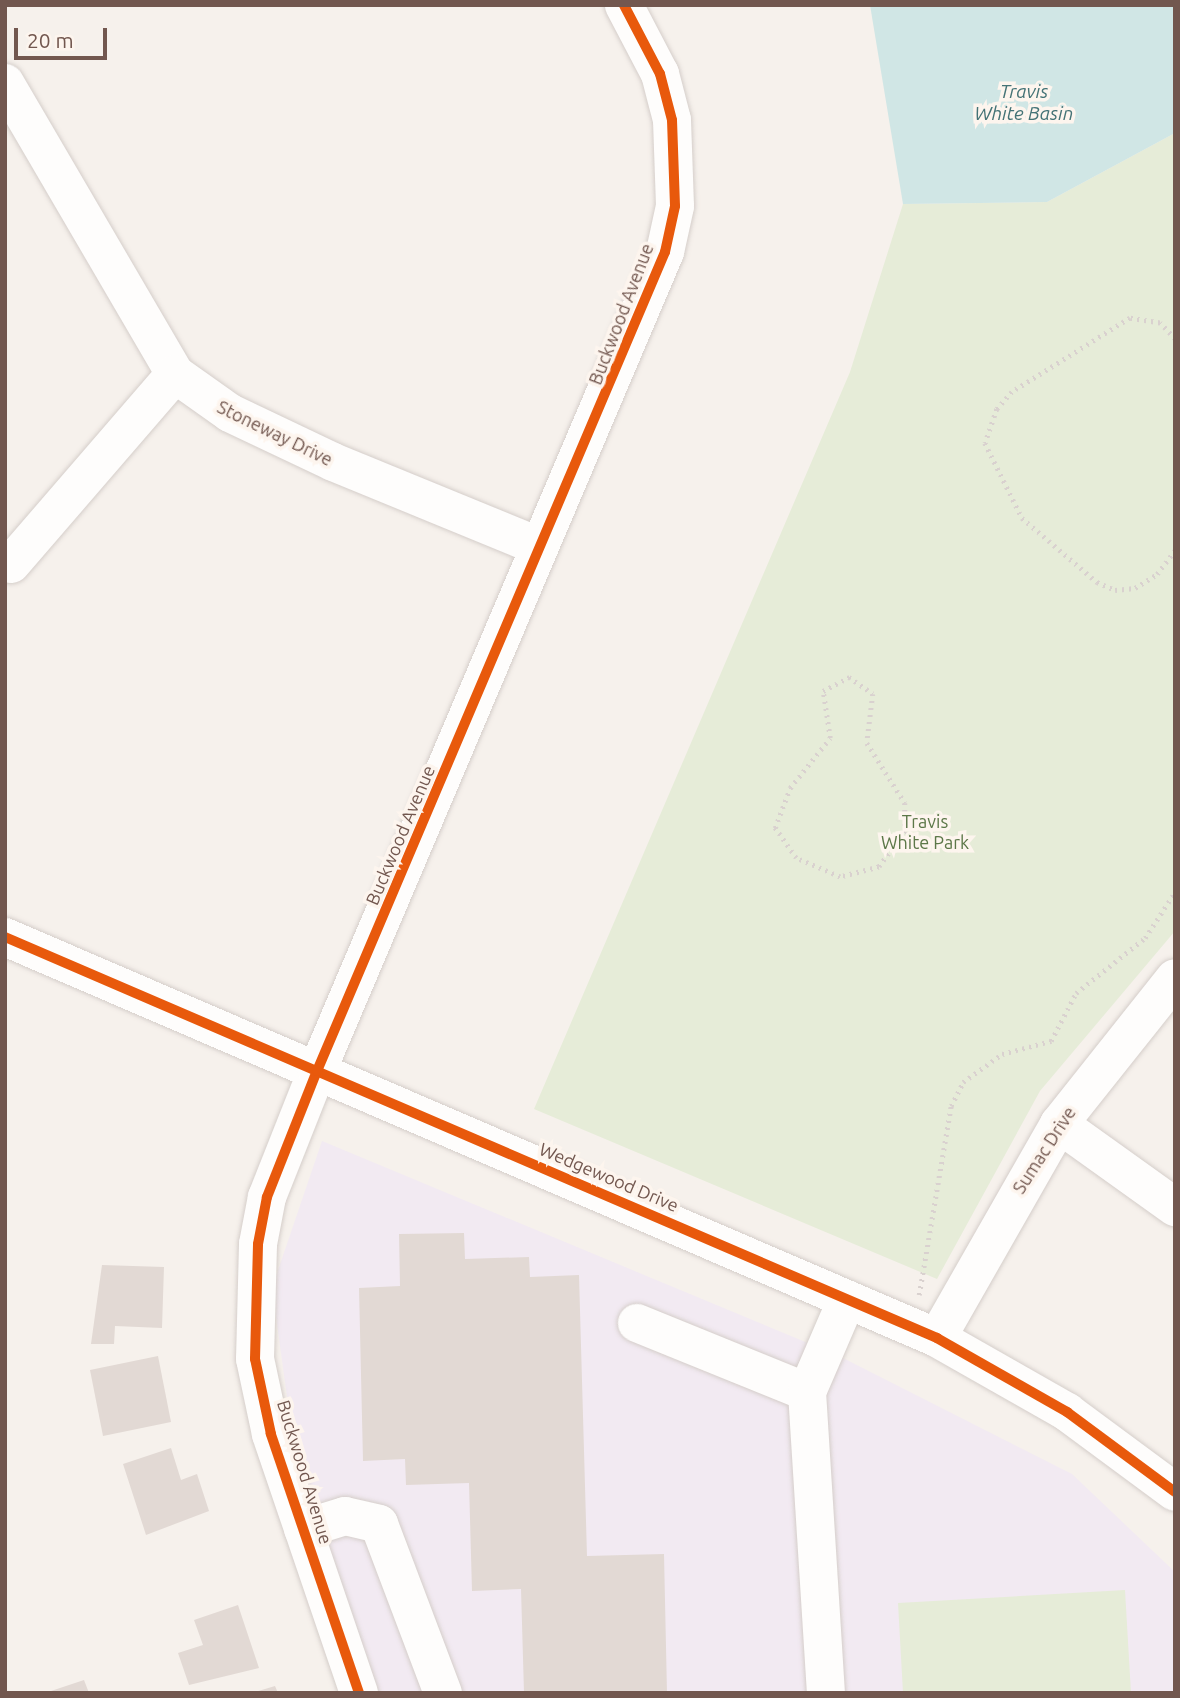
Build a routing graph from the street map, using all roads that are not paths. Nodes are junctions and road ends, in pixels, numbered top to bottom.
1 (624, 5) edge
2 (5, 83) edge
3 (175, 374) junction
4 (538, 546) junction
5 (11, 564) dead end
6 (5, 937) edge
7 (1175, 978) edge
8 (317, 1071) junction
9 (1059, 1124) junction
10 (1175, 1207) edge
11 (847, 1299) junction
12 (637, 1323) dead end
13 (922, 1331) junction
14 (807, 1392) junction
15 (1175, 1493) edge
16 (303, 1529) junction
17 (359, 1693) edge
18 (443, 1693) edge
19 (826, 1693) edge

1 - 4 street, Buckwood Avenue
2 - 3 street, Stoneway Drive
3 - 4 street, Stoneway Drive
3 - 5 street
4 - 8 street, Buckwood Avenue
6 - 8 street, Wedgewood Drive
7 - 9 street, Sumac Drive
8 - 11 street, Wedgewood Drive
8 - 16 street, Buckwood Avenue
9 - 10 street
9 - 13 street, Sumac Drive
11 - 13 street, Wedgewood Drive
11 - 14 street
12 - 14 street
13 - 15 street, Wedgewood Drive
14 - 19 street
16 - 17 street, Buckwood Avenue
16 - 18 street

